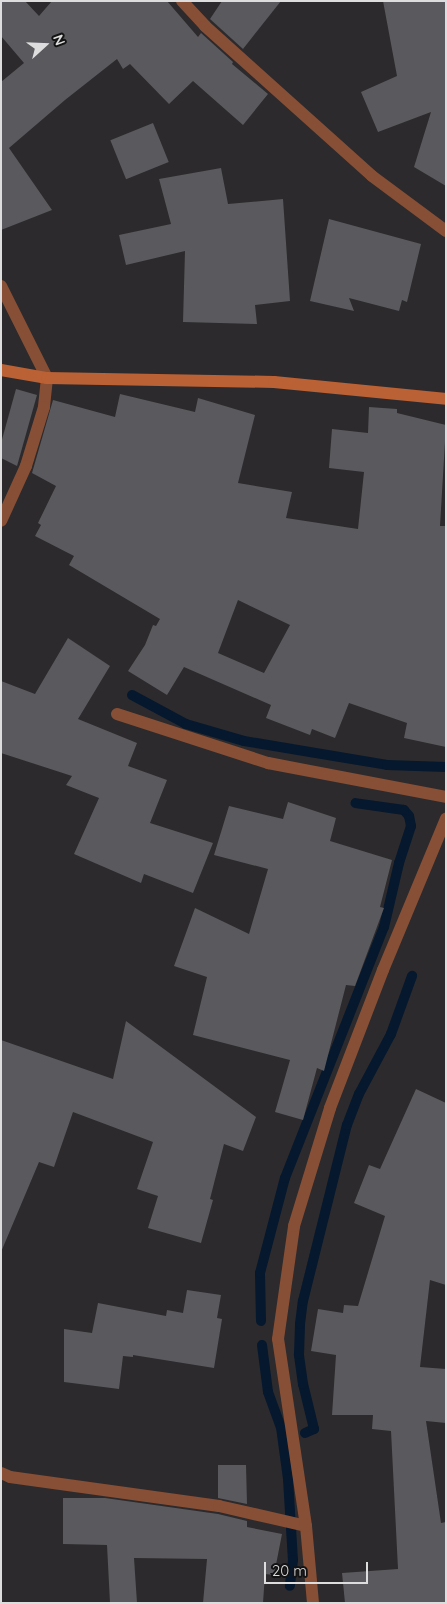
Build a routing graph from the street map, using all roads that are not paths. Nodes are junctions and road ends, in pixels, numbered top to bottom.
1 (182, 1) edge
2 (446, 231) edge
3 (1, 286) edge
4 (1, 370) edge
5 (47, 378) junction
6 (446, 399) edge
7 (1, 521) edge
8 (117, 714) dead end
9 (446, 797) edge
10 (446, 819) edge
11 (1, 1473) edge
12 (306, 1526) junction
13 (313, 1603) edge

1 - 2 street
3 - 5 street
4 - 5 main road
5 - 6 main road
5 - 7 street
8 - 9 street
10 - 12 street
11 - 12 street
12 - 13 street

